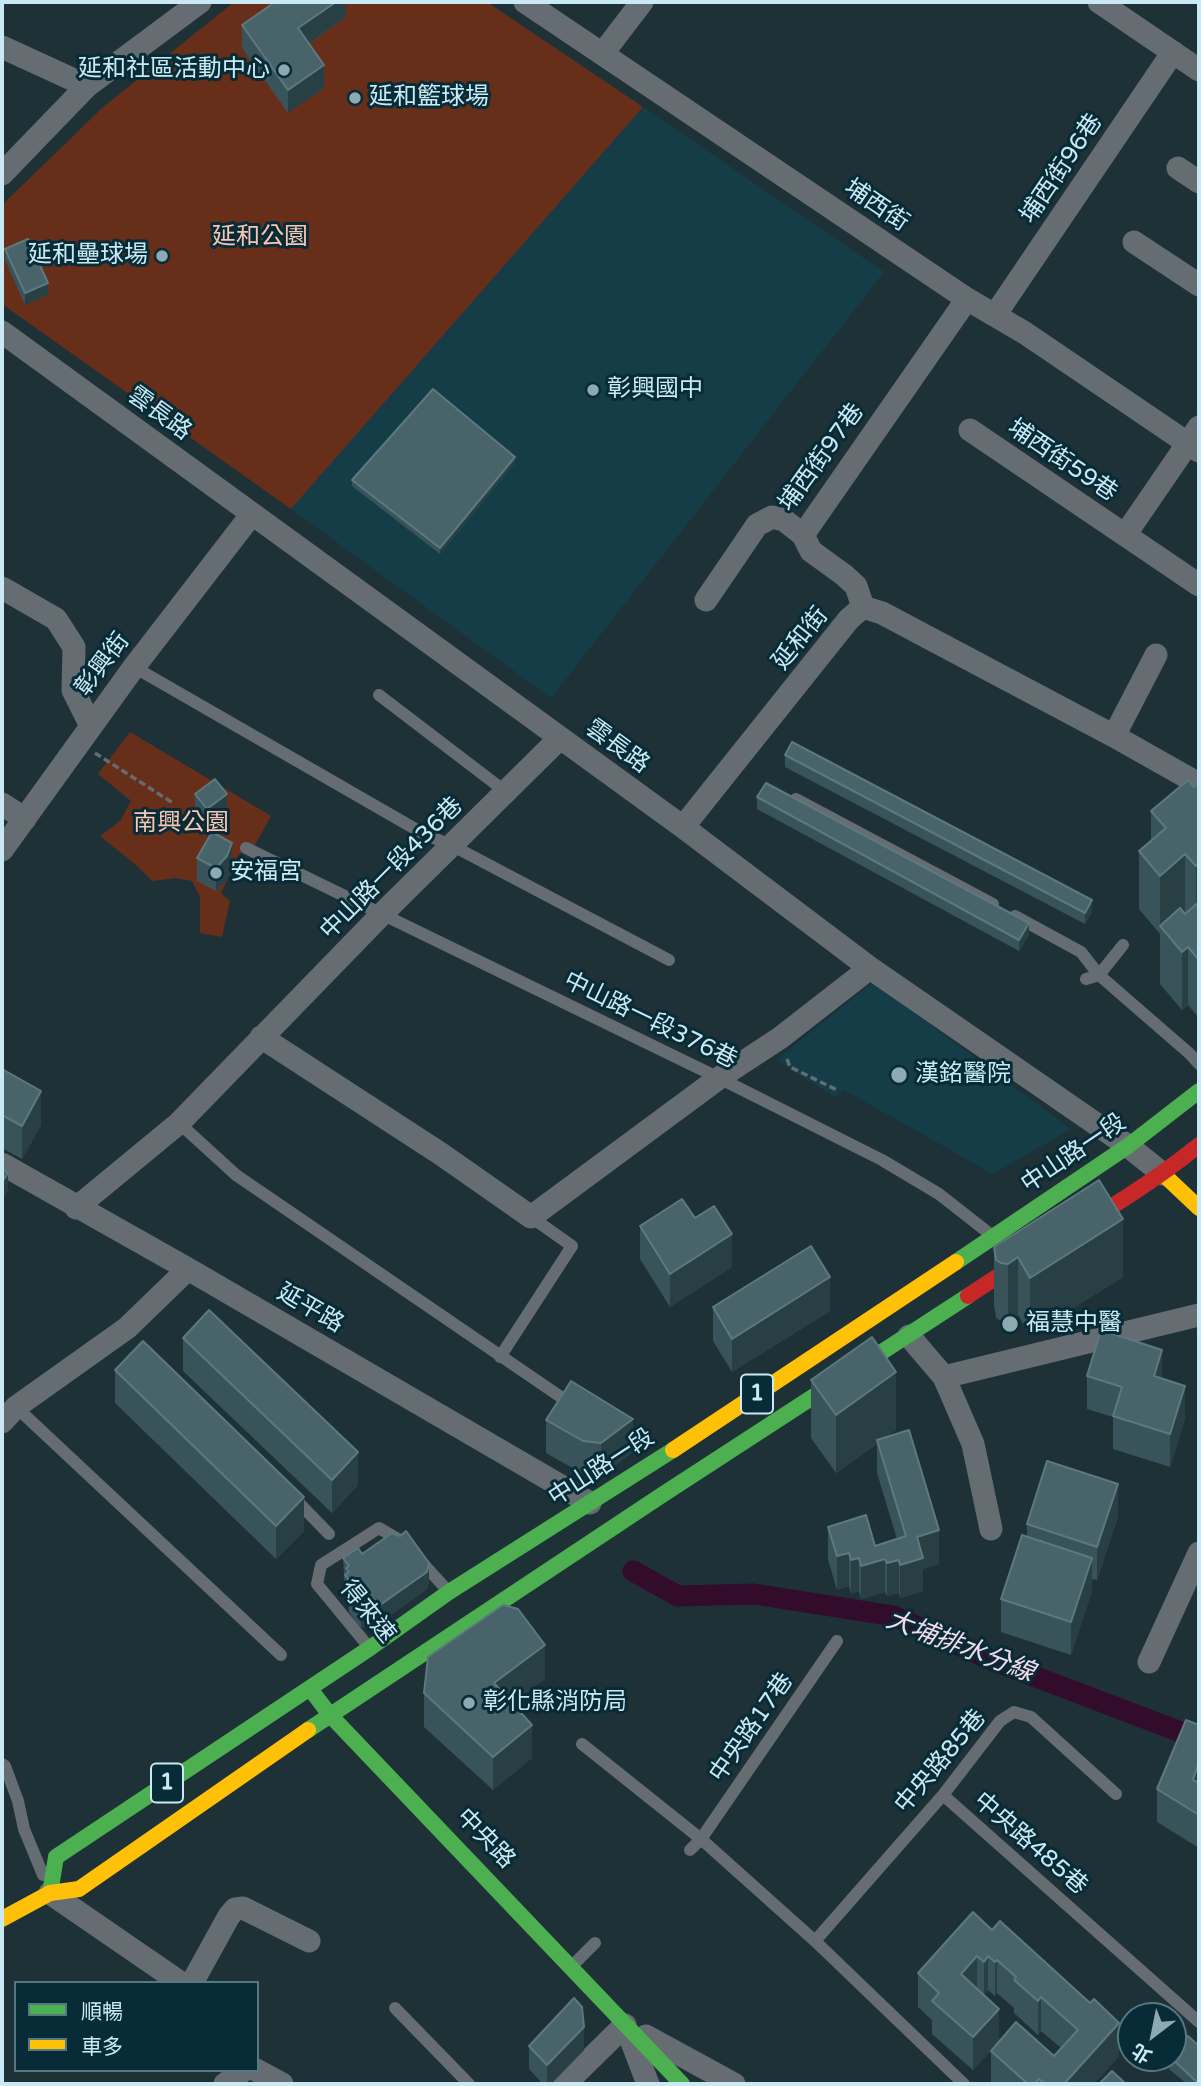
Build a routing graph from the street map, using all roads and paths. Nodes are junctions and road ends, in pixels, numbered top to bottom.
1 (200, 2) edge
2 (525, 2) edge
3 (642, 2) edge
4 (1099, 2) edge
5 (2, 47) edge
6 (1173, 52) junction
7 (603, 53) junction
8 (1199, 70) edge
9 (88, 86) junction
10 (1178, 169) dead end
11 (2, 174) edge
12 (1199, 182) edge
13 (1135, 242) dead end
14 (1199, 285) edge
15 (967, 299) junction
16 (995, 315) junction
17 (2, 332) edge
18 (970, 430) dead end
19 (1196, 440) edge
20 (252, 514) junction
21 (803, 535) junction
22 (1125, 536) junction
23 (1199, 585) edge
24 (2, 588) edge
25 (706, 600) dead end
26 (863, 607) junction
27 (1156, 656) dead end
28 (134, 667) junction
29 (379, 695) dead end
30 (85, 734) junction
31 (1114, 736) junction
32 (560, 738) junction
33 (1199, 784) edge
34 (506, 792) junction
35 (796, 799) edge
36 (173, 803) dead end
37 (2, 804) edge
38 (25, 819) junction
39 (683, 827) junction
40 (453, 846) junction
41 (246, 848) dead end
42 (2, 850) edge
43 (383, 913) junction
44 (1123, 945) dead end
45 (669, 960) dead end
46 (870, 968) junction
47 (1099, 975) junction
48 (1086, 979) dead end
49 (261, 1037) junction
50 (1199, 1064) edge
51 (790, 1067) dead end
52 (719, 1078) junction
53 (837, 1090) dead end
54 (1199, 1091) edge
55 (179, 1123) junction
56 (1199, 1144) edge
57 (1128, 1146) junction
58 (2, 1164) edge
59 (1163, 1174) junction
60 (76, 1208) junction
61 (1199, 1208) edge
62 (531, 1217) junction
63 (1004, 1250) junction
64 (188, 1269) junction
65 (1199, 1315) edge
66 (909, 1336) junction
67 (500, 1357) junction
68 (944, 1377) junction
69 (9, 1415) edge
70 (589, 1416) edge
71 (281, 1485) edge
72 (590, 1503) junction
73 (991, 1529) dead end
74 (329, 1534) dead end
75 (1199, 1553) edge
76 (461, 1606) junction
77 (837, 1641) dead end
78 (281, 1655) dead end
79 (380, 1662) junction
80 (1149, 1662) dead end
81 (309, 1688) junction
82 (330, 1715) junction
83 (582, 1744) dead end
84 (2, 1764) edge
85 (1116, 1794) dead end
86 (943, 1795) junction
87 (701, 1839) junction
88 (690, 1850) dead end
89 (50, 1893) junction
90 (2, 1920) edge
91 (309, 1941) dead end
92 (815, 1941) junction
93 (596, 1943) dead end
94 (571, 1968) junction
95 (178, 1981) edge
96 (193, 1981) edge
97 (395, 2008) dead end
98 (1197, 2016) edge
99 (625, 2025) junction
100 (241, 2072) edge
101 (259, 2072) edge
102 (225, 2084) edge
103 (282, 2084) edge
104 (468, 2084) edge
105 (565, 2084) edge
106 (648, 2084) edge
107 (682, 2084) edge
108 (734, 2084) edge
109 (964, 2084) edge

1 - 9 street
2 - 7 street, 埔西街
3 - 7 street
4 - 6 street
5 - 9 street
6 - 8 street
6 - 16 street, 埔西街96巷
7 - 15 street, 埔西街
9 - 11 street
10 - 12 street
13 - 14 street
15 - 16 street, 埔西街
15 - 21 street, 埔西街97巷
16 - 19 street, 埔西街
17 - 20 street, 雲長路
18 - 22 street, 埔西街59巷
19 - 22 street, 埔西街59巷
20 - 28 street, 彰興街
20 - 32 street, 雲長路
21 - 25 street, 埔西街97巷
21 - 26 street
22 - 23 street, 埔西街59巷
24 - 30 street
26 - 31 street, 延和街
26 - 39 street, 延和街
27 - 31 street
28 - 30 street, 彰興街
28 - 40 lane
29 - 34 lane
30 - 36 path
30 - 38 street, 彰興街
31 - 33 street, 延和街
32 - 34 street, 中山路一段436巷
32 - 39 street, 雲長路
34 - 40 street, 中山路一段436巷
35 - 47 lane
37 - 38 street
38 - 42 street, 彰興街
39 - 46 street, 雲長路
40 - 43 street, 中山路一段436巷
40 - 45 lane
41 - 43 lane, 中山路一段376巷
43 - 49 street, 中山路一段436巷
43 - 52 lane, 中山路一段376巷
44 - 47 lane
46 - 52 street
46 - 57 street, 雲長路
47 - 48 lane
47 - 50 lane
49 - 55 street, 中山路一段436巷
49 - 62 street
51 - 53 path
52 - 62 street
52 - 63 lane, 中山路一段376巷
54 - 57 main road, 中山路一段 / 1
55 - 60 street, 中山路一段436巷
55 - 67 lane
56 - 59 main road, 中山路一段 / 1
57 - 59 street, 雲長路
57 - 63 main road, 中山路一段 / 1
58 - 60 street, 延平路
59 - 61 main road, 雲長路
59 - 63 main road, 中山路一段 / 1
60 - 64 street, 延平路
62 - 67 lane
63 - 66 main road, 中山路一段 / 1
63 - 72 main road, 中山路一段 / 1
64 - 69 street
64 - 72 street, 延平路
65 - 68 street
66 - 68 street
66 - 76 main road, 中山路一段 / 1
67 - 70 lane
68 - 73 street
69 - 78 lane
71 - 74 lane
72 - 76 main road, 中山路一段 / 1
75 - 80 street
76 - 79 main road, 中山路一段 / 1
76 - 79 main road, 中山路一段 / 1
76 - 79 lane, 得來速
77 - 87 lane, 中央路17巷
79 - 81 main road, 中山路一段 / 1
79 - 82 main road, 中山路一段 / 1
81 - 82 main road, 中央路
81 - 89 main road, 中山路一段 / 1
82 - 89 main road, 中山路一段 / 1
82 - 94 main road, 中央路
83 - 87 lane
84 - 89 lane
85 - 86 lane, 中央路85巷
86 - 92 lane, 中央路85巷
86 - 98 lane, 中央路485巷
87 - 88 lane, 中央路17巷
87 - 92 lane
89 - 90 main road, 中山路一段 / 1
89 - 95 street
91 - 96 street
92 - 109 lane
93 - 94 lane
94 - 99 main road, 中央路
97 - 104 lane
99 - 105 street
99 - 106 street, 中央路
99 - 107 main road, 中央路
99 - 108 street, 中央路
100 - 102 street
101 - 103 street

